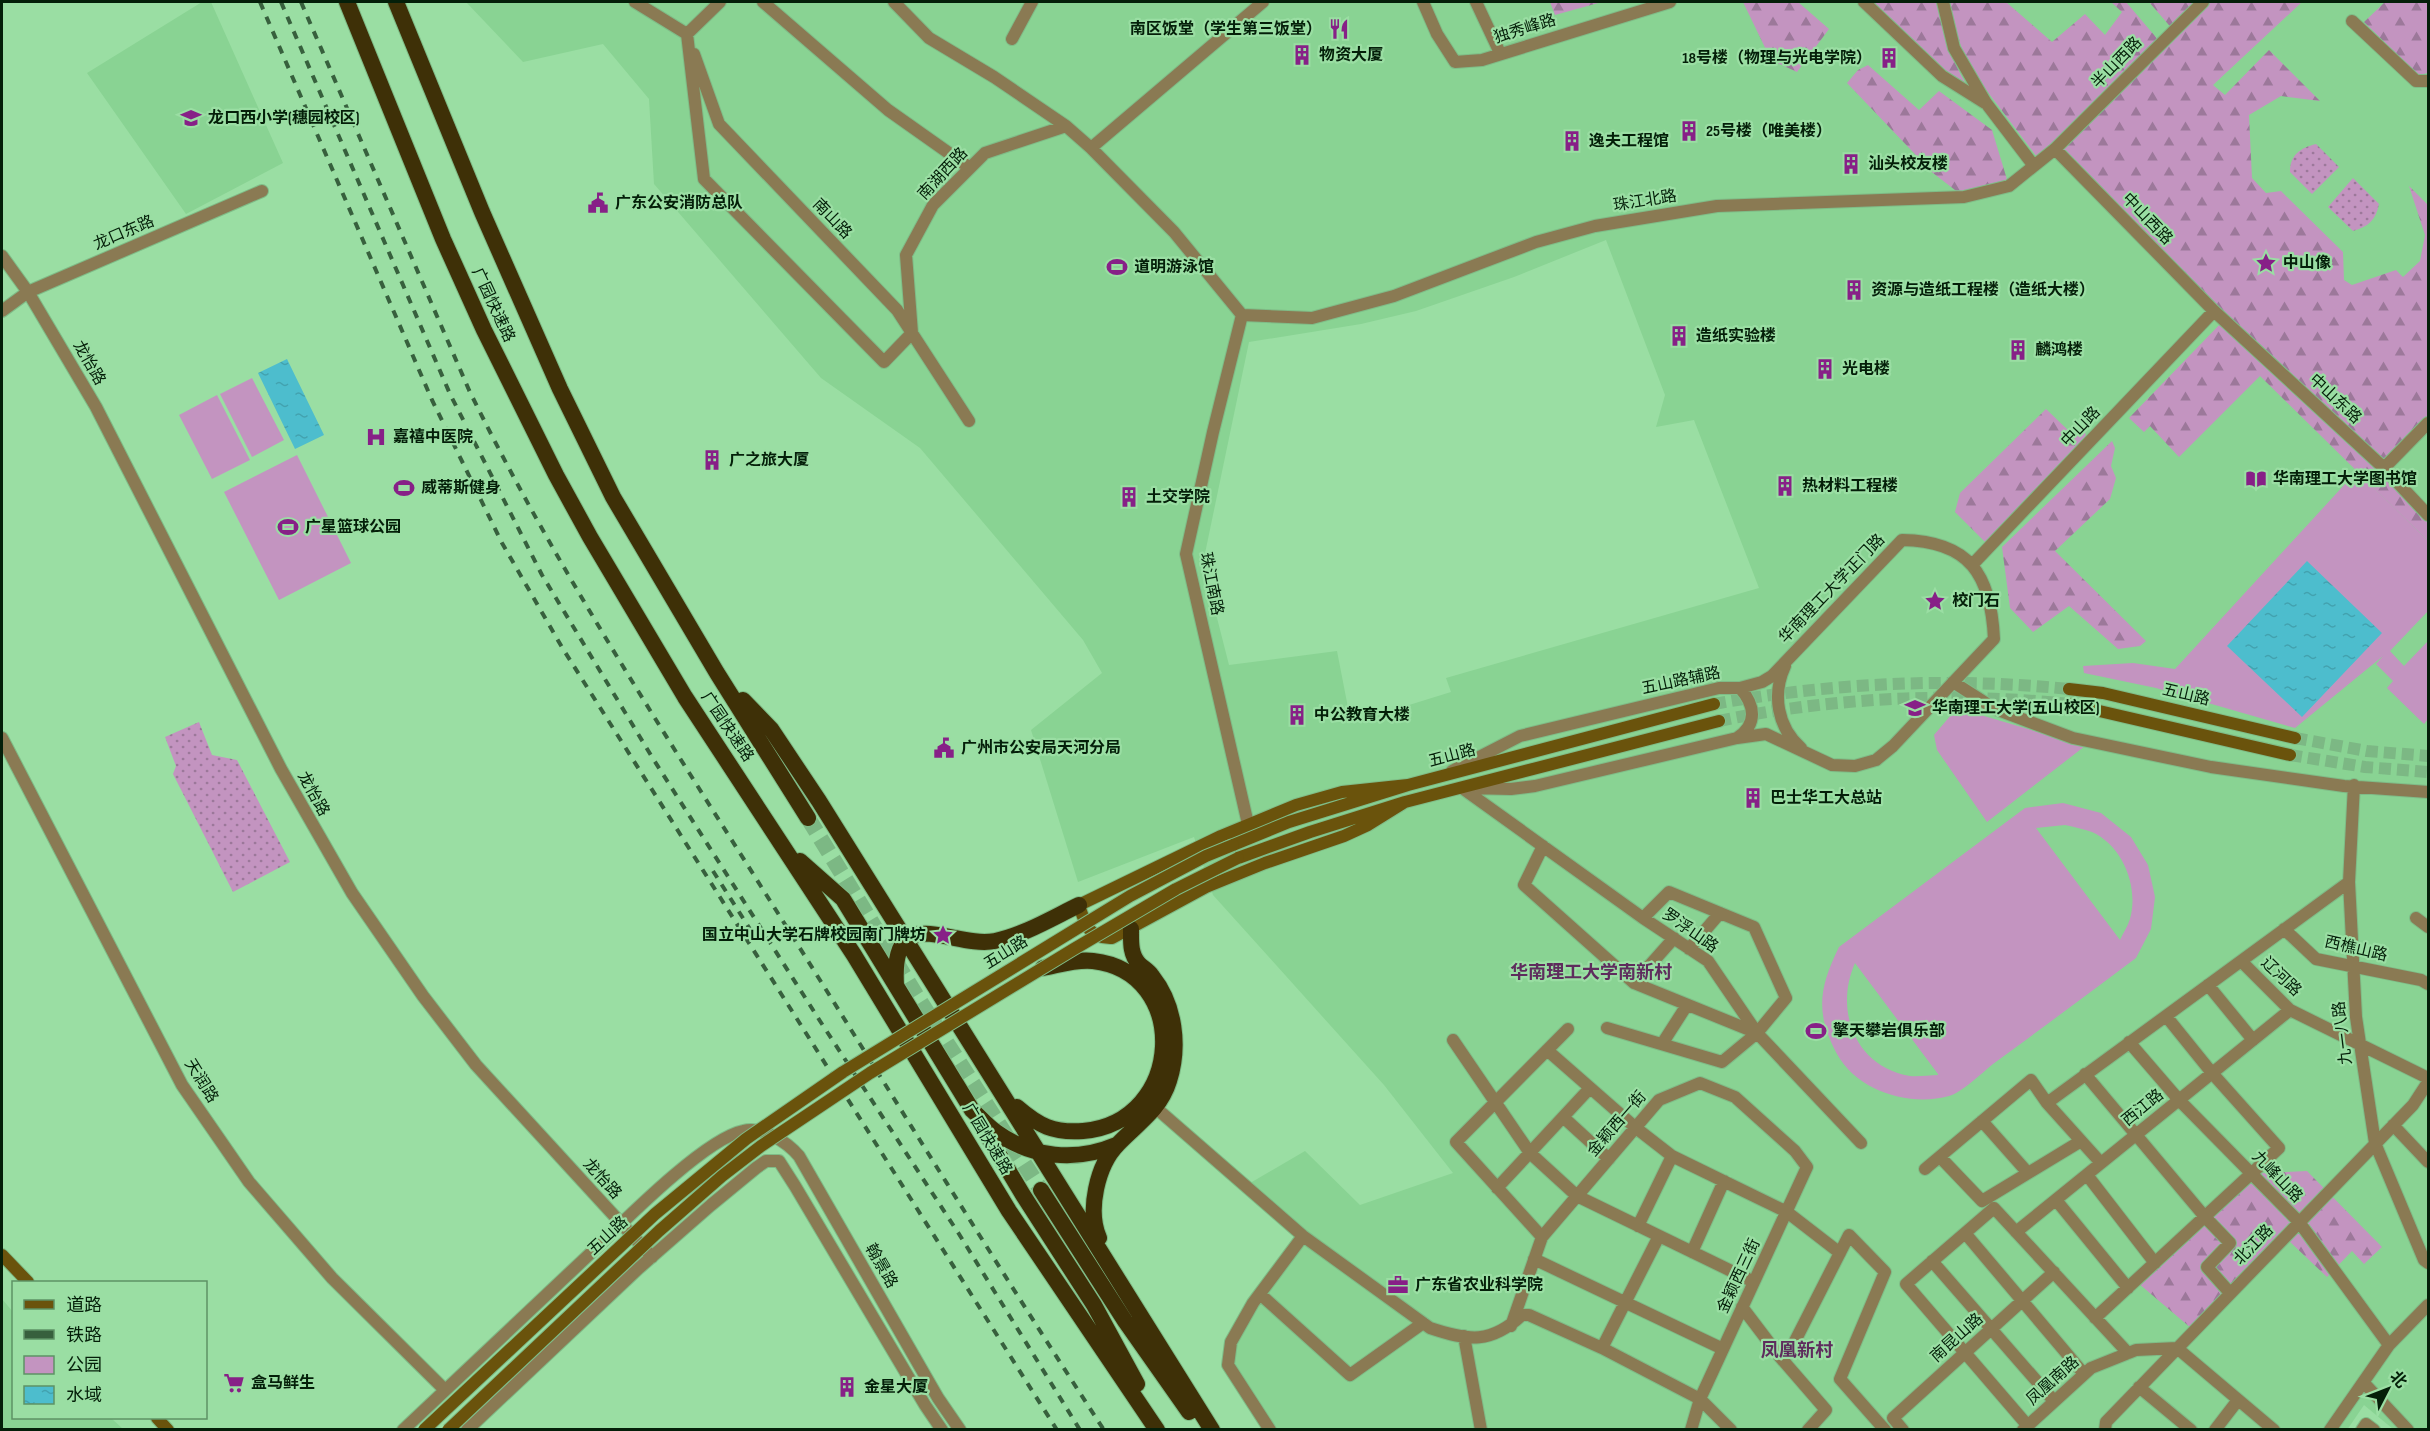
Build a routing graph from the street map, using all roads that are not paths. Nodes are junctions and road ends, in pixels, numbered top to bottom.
1 (347, 2) edge
2 (396, 2) edge
3 (636, 2) edge
4 (720, 2) edge
5 (763, 2) edge
6 (894, 2) edge
7 (1032, 2) edge
8 (1263, 2) edge
9 (1423, 2) edge
10 (1476, 2) edge
11 (1670, 2) edge
12 (1864, 2) edge
13 (1943, 2) edge
14 (2203, 2) edge
15 (2352, 21) dead end
16 (687, 34) junction
17 (1012, 39) dead end
18 (1500, 53) junction
19 (2428, 81) edge
20 (1986, 103) junction
21 (1066, 126) junction
22 (1091, 148) junction
23 (2055, 149) junction
24 (2034, 166) junction
25 (970, 168) junction
26 (262, 191) dead end
27 (2, 256) edge
28 (2, 271) edge
29 (28, 292) junction
30 (2, 311) edge
31 (2214, 311) junction
32 (1242, 315) junction
33 (912, 333) junction
34 (969, 421) dead end
35 (2428, 423) edge
36 (2384, 468) junction
37 (2428, 515) edge
38 (1972, 565) junction
39 (1788, 658) junction
40 (717, 673) junction
41 (1953, 682) junction
42 (1740, 688) junction
43 (2069, 689) tunnel mouth
44 (1714, 704) tunnel mouth
45 (2068, 704) tunnel mouth
46 (1719, 722) tunnel mouth
47 (2, 738) edge
48 (1737, 738) junction
49 (2295, 738) tunnel mouth
50 (2290, 754) tunnel mouth
51 (1811, 756) junction
52 (1445, 775) junction
53 (1408, 785) junction
54 (2354, 785) junction
55 (1461, 787) junction
56 (2428, 792) edge
57 (1405, 802) junction
58 (808, 818) tunnel mouth
59 (1248, 824) junction
60 (1542, 846) junction
61 (786, 849) junction
62 (2349, 882) junction
63 (1079, 904) junction
64 (1720, 913) junction
65 (1643, 918) junction
66 (2416, 918) dead end
67 (2428, 927) edge
68 (1131, 929) junction
69 (2284, 929) junction
70 (1674, 938) junction
71 (907, 940) junction
72 (1689, 949) junction
73 (2241, 961) junction
74 (2354, 966) junction
75 (1043, 968) junction
76 (1634, 983) junction
77 (2428, 984) edge
78 (2208, 985) junction
79 (897, 986) junction
80 (1688, 1005) junction
81 (2290, 1010) junction
82 (2166, 1016) junction
83 (1607, 1028) dead end
84 (1568, 1029) dead end
85 (1757, 1033) junction
86 (1453, 1040) dead end
87 (2253, 1040) junction
88 (2129, 1042) junction
89 (1662, 1044) junction
90 (2361, 1046) junction
91 (1547, 1050) junction
92 (2212, 1073) junction
93 (2085, 1074) junction
94 (2428, 1080) edge
95 (1590, 1088) junction
96 (1005, 1096) junction
97 (2179, 1100) junction
98 (1496, 1102) junction
99 (2047, 1103) junction
100 (1156, 1108) junction
101 (972, 1110) junction
102 (1563, 1117) junction
103 (1982, 1121) junction
104 (2393, 1125) junction
105 (1636, 1128) junction
106 (2137, 1134) junction
107 (2081, 1141) junction
108 (1861, 1143) dead end
109 (2375, 1143) junction
110 (1116, 1145) junction
111 (1040, 1152) junction
112 (1530, 1153) junction
113 (1672, 1156) junction
114 (1940, 1157) junction
115 (1609, 1158) junction
116 (2428, 1162) edge
117 (2101, 1163) junction
118 (1807, 1167) joint
119 (1925, 1169) dead end
120 (2028, 1173) junction
121 (2087, 1174) junction
122 (2251, 1174) junction
123 (1724, 1181) junction
124 (1497, 1188) junction
125 (1041, 1190) tunnel mouth
126 (1577, 1196) junction
127 (2056, 1200) junction
128 (1786, 1212) junction
129 (2205, 1217) junction
130 (2299, 1222) junction
131 (621, 1225) junction
132 (1638, 1226) junction
133 (2016, 1232) junction
134 (1965, 1233) junction
135 (1304, 1236) junction
136 (1659, 1236) junction
137 (1542, 1237) junction
138 (1692, 1252) junction
139 (1840, 1253) junction
140 (2, 1255) edge
141 (652, 1257) junction
142 (1534, 1259) junction
143 (1932, 1261) junction
144 (2155, 1263) junction
145 (2428, 1263) edge
146 (1113, 1269) junction
147 (2054, 1272) junction
148 (27, 1281) edge
149 (1754, 1282) junction
150 (2128, 1288) junction
151 (2230, 1293) junction
152 (1260, 1294) junction
153 (2022, 1301) junction
154 (1624, 1302) junction
155 (2428, 1305) edge
156 (1742, 1307) junction
157 (2095, 1318) junction
158 (1423, 1323) junction
159 (1511, 1326) junction
160 (1992, 1328) junction
161 (1464, 1336) junction
162 (2389, 1345) junction
163 (1602, 1348) junction
164 (2177, 1348) junction
165 (1723, 1349) junction
166 (1964, 1353) junction
167 (2128, 1353) junction
168 (1780, 1357) junction
169 (2084, 1374) junction
170 (2364, 1383) junction
171 (2139, 1388) junction
172 (445, 1390) junction
173 (1700, 1399) junction
174 (2238, 1400) junction
175 (2054, 1401) junction
176 (2108, 1427) edge
177 (2025, 1428) edge
178 (403, 1430) edge
179 (424, 1430) edge
180 (448, 1430) edge
181 (467, 1430) edge
182 (942, 1430) edge
183 (960, 1430) edge
184 (1159, 1430) edge
185 (1202, 1430) edge
186 (1212, 1430) edge
187 (1270, 1430) edge
188 (1482, 1430) edge
189 (1691, 1430) edge
190 (1731, 1430) edge
191 (1808, 1430) edge
192 (1885, 1430) edge
193 (1904, 1430) edge
194 (2191, 1430) edge
195 (2215, 1430) edge
196 (2274, 1430) edge
197 (2330, 1430) edge
198 (2362, 1430) edge
199 (2374, 1430) edge
200 (2408, 1430) edge

1 - 61 highway, 广园快速路
2 - 40 highway, 广园快速路
3 - 16 street
4 - 16 street
5 - 25 street
6 - 21 street
7 - 17 street
8 - 22 street
9 - 18 street, 独秀峰路
10 - 18 street
11 - 18 street, 独秀峰路
12 - 20 street
13 - 20 street
14 - 23 street, 半山西路
15 - 19 street
16 - 33 street, 南山路
16 - 33 street
20 - 24 street
21 - 22 street
21 - 25 street, 南湖西路
22 - 32 street
23 - 24 street, 珠江北路
23 - 31 street, 中山西路
24 - 32 street, 珠江北路
25 - 33 street, 南湖西路
26 - 29 street, 龙口东路
27 - 29 street, 龙怡路
28 - 29 street
29 - 30 street, 龙口东路
29 - 131 street, 龙怡路
31 - 36 street, 中山东路
31 - 38 street, 中山路
32 - 59 street, 珠江南路
33 - 34 street, 南山路
35 - 36 street
36 - 37 street, 中山东路
38 - 39 street, 华南理工大学正门路
38 - 41 street, 华南理工大学正门路
39 - 42 street, 华南理工大学正门路
39 - 51 street, 华南理工大学正门路
40 - 58 highway, 广园快速路
40 - 71 highway
41 - 51 street, 华南理工大学正门路
41 - 54 street
42 - 48 street, 五山路辅路
42 - 52 street, 五山路辅路
43 - 49 main road, 五山路
44 - 52 main road, 五山路
45 - 50 main road, 五山路
46 - 55 main road, 五山路
47 - 172 street, 天润路
48 - 51 street, 华南理工大学正门路
48 - 55 street
52 - 53 main road, 五山路
53 - 59 main road
53 - 179 main road, 五山路, bridge
54 - 56 street
54 - 62 street, 九一八路
55 - 57 main road, 五山路
55 - 60 street, 罗浮山路
57 - 68 main road
57 - 75 main road, 五山路, bridge
59 - 63 main road
60 - 65 street, 罗浮山路
60 - 76 street
61 - 79 highway
61 - 184 highway, 广园快速路
62 - 69 street
62 - 74 street, 九一八路
63 - 68 main road
63 - 71 highway
64 - 65 street
64 - 72 street
64 - 85 street
65 - 70 street, 罗浮山路
66 - 67 street
68 - 100 highway
69 - 73 street
69 - 74 street, 西樵山路
70 - 72 street, 罗浮山路
70 - 76 street
71 - 79 highway
71 - 96 highway
72 - 85 street, 罗浮山路
73 - 78 street
73 - 81 street, 辽河路
74 - 77 street, 西樵山路
74 - 90 street, 九一八路
75 - 96 highway
75 - 180 main road, 五山路, bridge
76 - 80 street
78 - 82 street
78 - 87 street
79 - 101 highway
80 - 85 street
80 - 89 street
81 - 87 street, 西江路
81 - 90 street, 辽河路
82 - 88 street
82 - 92 street
83 - 89 street
84 - 91 street
85 - 89 street
85 - 108 street, 罗浮山路
86 - 98 street
87 - 92 street, 西江路
88 - 93 street
88 - 97 street, 九峰山路
90 - 94 street, 辽河路
90 - 109 street, 九一八路
91 - 95 street
91 - 98 street
92 - 97 street, 西江路
92 - 122 street
93 - 99 street
93 - 106 street
94 - 104 street, 北江路
95 - 102 street
95 - 105 street
96 - 111 highway
97 - 106 street, 西江路
97 - 122 street, 九峰山路
98 - 112 street
98 - 124 street
99 - 103 street
99 - 107 street
100 - 110 highway
100 - 135 street
101 - 111 highway
101 - 184 highway
102 - 112 street
102 - 115 street
103 - 114 street
103 - 120 street
104 - 109 street, 北江路
104 - 116 street
105 - 113 street
105 - 115 street, 金颖西一街
105 - 118 street, 金颖西一街
106 - 117 street, 西江路
106 - 129 street
107 - 117 street
107 - 120 street
109 - 130 street, 北江路
109 - 145 street, 九一八路
110 - 111 highway
110 - 146 highway
111 - 146 highway
112 - 124 street
112 - 126 street
113 - 123 street
113 - 132 street
114 - 119 street
114 - 120 street
115 - 126 street, 金颖西一街
117 - 121 street, 西江路
118 - 128 street, 金颖西三街
121 - 127 street, 西江路
121 - 144 street
122 - 129 street
122 - 130 street, 九峰山路
123 - 128 street
123 - 138 street
124 - 137 street
125 - 185 highway
126 - 132 street
126 - 137 street, 金颖西一街
127 - 133 street, 西江路
127 - 150 street
128 - 139 street
128 - 149 street, 金颖西三街
129 - 144 street
129 - 151 street
130 - 151 street, 北江路
130 - 162 street, 九峰山路
131 - 141 street, 龙怡路
131 - 172 street
131 - 183 street, 翰景路
132 - 136 street
133 - 134 street
133 - 147 street
134 - 143 street
134 - 153 street
135 - 152 street
135 - 158 street
136 - 138 street
136 - 154 street
137 - 142 street, 金颖西一街
138 - 149 street
139 - 168 street
139 - 192 street
140 - 148 main road
141 - 181 street
141 - 182 street, 翰景路
142 - 154 street
142 - 159 street, 金颖西一街
143 - 160 street
143 - 166 street
144 - 150 street
146 - 186 highway
147 - 153 street, 南昆山路
147 - 157 street
149 - 156 street, 金颖西三街
150 - 157 street
151 - 164 street, 北江路
152 - 158 street
152 - 187 street
153 - 160 street, 南昆山路
153 - 169 street
154 - 163 street
154 - 165 street
155 - 162 street
156 - 165 street, 金颖西三街
156 - 168 street
157 - 167 street
158 - 161 street
159 - 161 street
159 - 163 street
160 - 166 street, 南昆山路
160 - 175 street
161 - 188 street
162 - 170 street
163 - 173 street
164 - 167 street, 凤凰南路
164 - 171 street, 北江路
164 - 174 street
165 - 173 street, 金颖西三街
166 - 177 street
166 - 193 street, 南昆山路
167 - 169 street, 凤凰南路
168 - 191 street
169 - 175 street, 凤凰南路
170 - 197 street
170 - 200 street
171 - 176 street, 北江路
171 - 194 street
172 - 178 street
173 - 189 street, 金颖西三街
173 - 190 street
174 - 195 street
174 - 196 street
175 - 177 street, 凤凰南路
198 - 199 street

